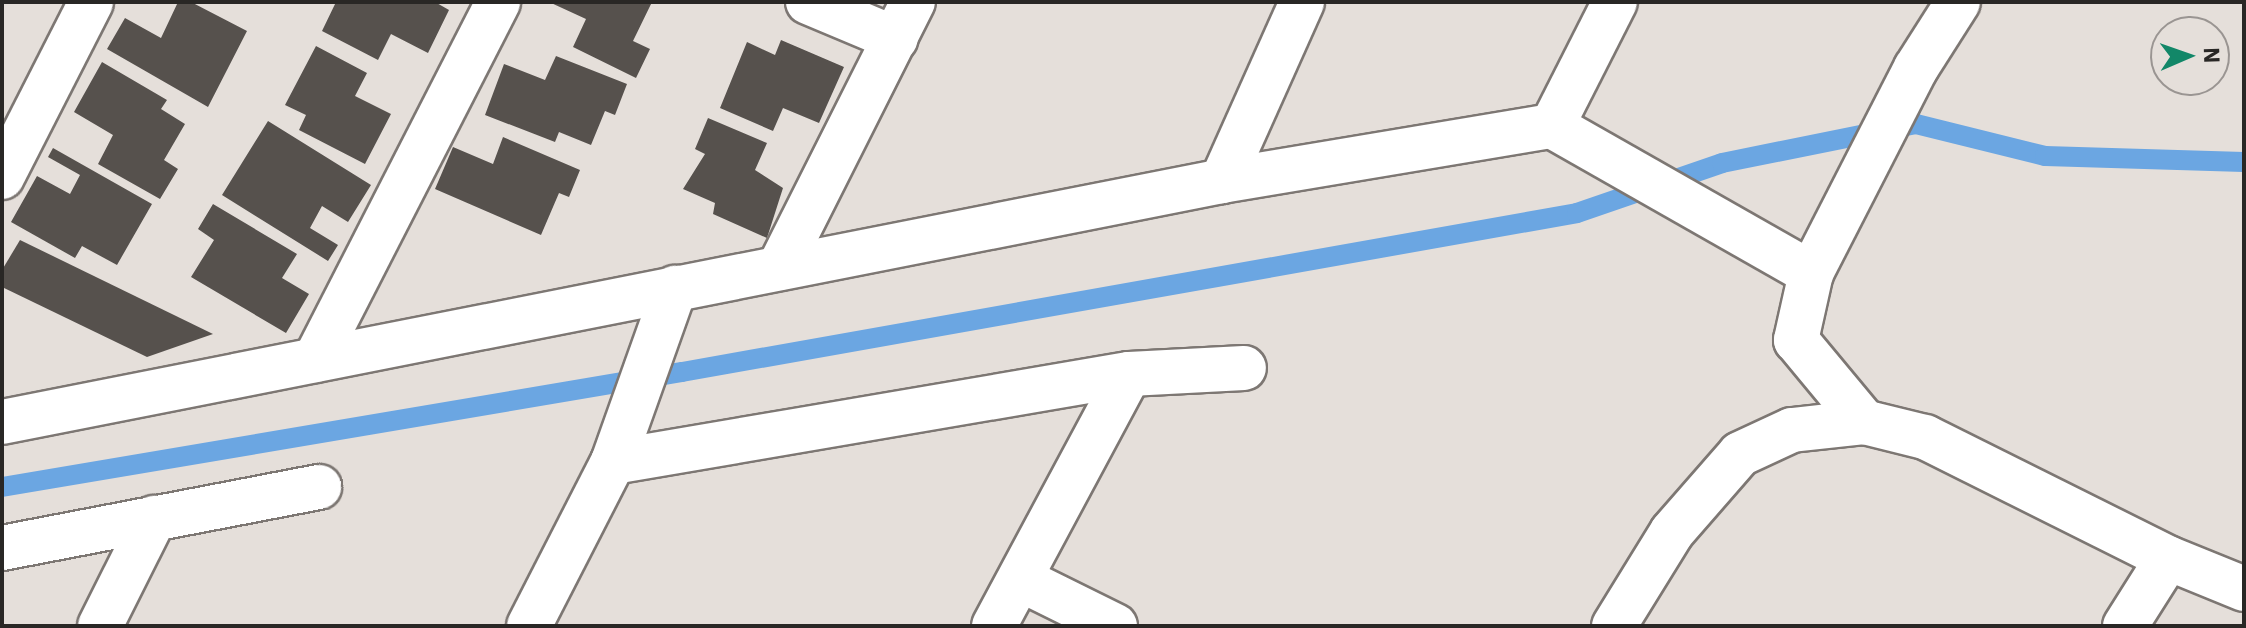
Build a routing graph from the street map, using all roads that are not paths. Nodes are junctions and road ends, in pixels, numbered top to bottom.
1 (91, 2) edge
2 (498, 2) edge
3 (808, 2) edge
4 (1302, 2) edge
5 (1615, 2) edge
6 (1958, 2) edge
7 (905, 21) edge
8 (1552, 126) junction
9 (2, 177) edge
10 (1222, 181) junction
11 (779, 268) junction
12 (1811, 273) junction
13 (675, 288) junction
14 (315, 360) junction
15 (1244, 368) dead end
16 (1129, 374) junction
17 (2, 422) edge
18 (1864, 422) junction
19 (613, 462) junction
20 (319, 487) dead end
21 (154, 518) junction
22 (2, 548) edge
23 (2168, 558) junction
24 (1020, 579) junction
25 (2244, 589) edge
26 (100, 626) edge
27 (529, 626) edge
28 (994, 626) edge
29 (1115, 626) edge
30 (1614, 626) edge
31 (2125, 626) edge

1 - 9 street
2 - 14 street
3 - 7 street
4 - 10 street
5 - 8 street
6 - 12 street
7 - 11 street
8 - 10 street
8 - 12 street
10 - 11 street
11 - 13 street
12 - 18 street
13 - 14 street
13 - 19 street
14 - 17 street
15 - 16 street
16 - 19 street
16 - 24 street
18 - 23 street
18 - 30 street
19 - 27 street
20 - 21 street
21 - 22 street
21 - 26 street
23 - 25 street
23 - 31 street
24 - 28 street
24 - 29 street

